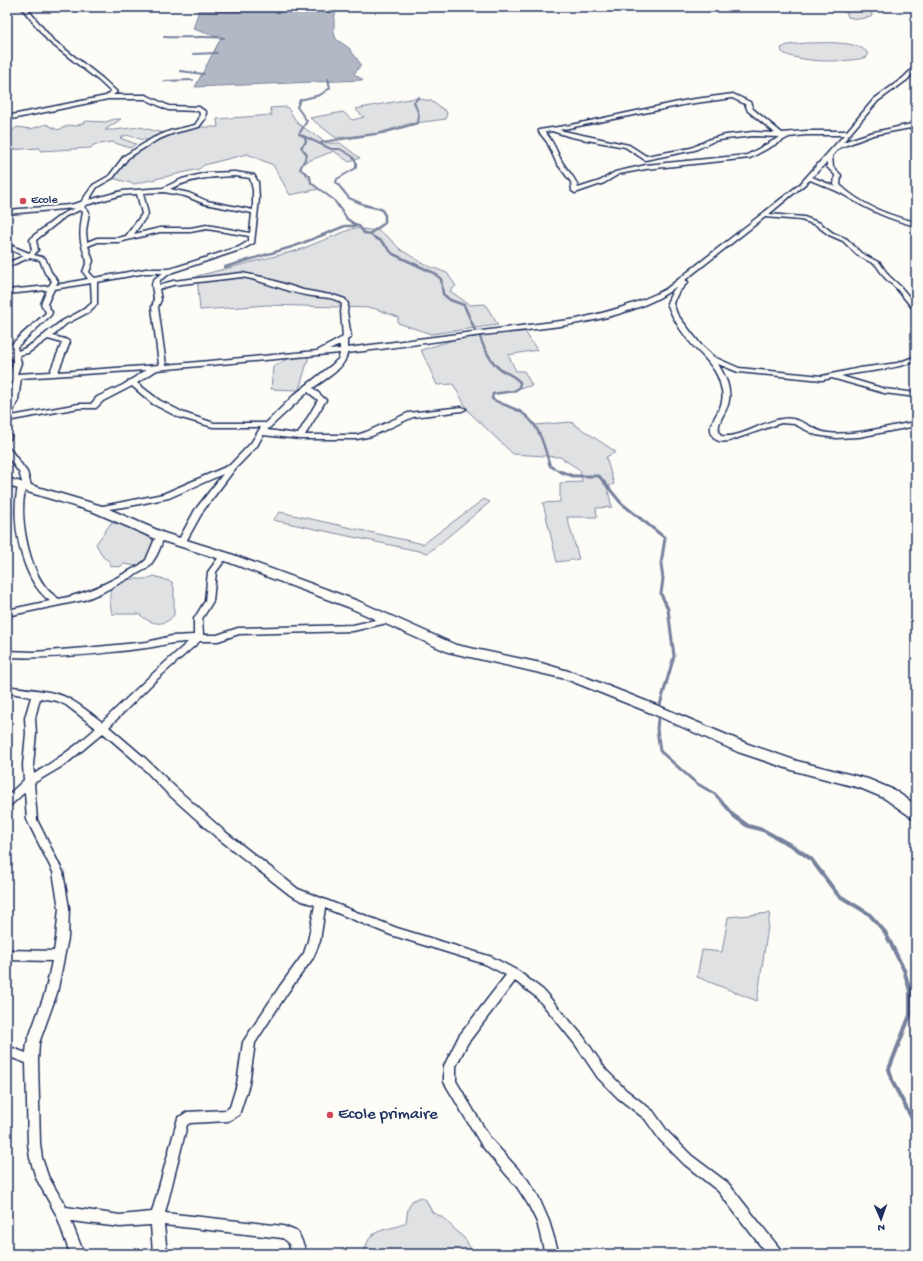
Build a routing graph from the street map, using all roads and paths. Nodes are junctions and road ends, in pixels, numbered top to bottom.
1 (23, 7) edge
2 (916, 68) edge
3 (916, 78) edge
4 (905, 79) junction
5 (108, 97) junction
6 (7, 111) edge
7 (27, 113) junction
8 (7, 118) edge
9 (916, 125) edge
10 (550, 129) junction
11 (848, 133) junction
12 (781, 135) junction
13 (788, 135) junction
14 (838, 146) junction
15 (829, 156) junction
16 (645, 158) junction
17 (650, 166) junction
18 (809, 178) junction
19 (164, 190) junction
20 (139, 191) junction
21 (845, 193) junction
22 (81, 206) junction
23 (7, 212) edge
24 (255, 212) junction
25 (763, 215) junction
26 (916, 224) edge
27 (252, 235) junction
28 (128, 237) junction
29 (84, 245) junction
30 (7, 246) edge
31 (31, 256) junction
32 (7, 265) edge
33 (697, 267) junction
34 (171, 271) junction
35 (94, 281) junction
36 (51, 288) junction
37 (155, 288) junction
38 (7, 292) edge
39 (916, 310) edge
40 (47, 337) junction
41 (344, 340) junction
42 (342, 350) junction
43 (317, 353) junction
44 (16, 355) junction
45 (7, 357) edge
46 (916, 358) edge
47 (711, 360) junction
48 (159, 367) junction
49 (53, 374) junction
50 (12, 377) edge
51 (832, 377) junction
52 (134, 382) junction
53 (308, 388) junction
54 (916, 396) edge
55 (462, 409) dead end
56 (7, 416) edge
57 (7, 420) edge
58 (916, 424) edge
59 (267, 425) junction
60 (261, 432) junction
61 (300, 437) junction
62 (7, 451) edge
63 (232, 467) junction
64 (7, 481) edge
65 (25, 488) junction
66 (98, 509) junction
67 (160, 536) junction
68 (181, 543) junction
69 (224, 556) junction
70 (57, 602) junction
71 (7, 612) edge
72 (388, 620) junction
73 (198, 638) junction
74 (7, 654) edge
75 (7, 689) edge
76 (37, 693) junction
77 (103, 728) junction
78 (30, 781) junction
79 (7, 802) edge
80 (916, 813) edge
81 (321, 902) junction
82 (7, 955) edge
83 (58, 956) junction
84 (514, 974) junction
85 (7, 1051) edge
86 (32, 1060) junction
87 (62, 1213) junction
88 (157, 1218) junction
89 (77, 1254) edge
90 (160, 1254) edge
91 (297, 1254) edge
92 (552, 1254) edge
93 (776, 1254) edge

1 - 5 street
2 - 4 street
3 - 4 street
4 - 11 street
5 - 7 street
5 - 22 street
6 - 7 street
7 - 8 street
9 - 14 street
10 - 12 street
10 - 16 street
10 - 17 street
11 - 13 street
11 - 14 street
12 - 13 street
12 - 16 street
13 - 17 street
14 - 15 street
15 - 18 street
15 - 21 street
16 - 17 street
18 - 21 street
18 - 25 street
19 - 20 street
19 - 24 street
19 - 24 street
20 - 22 street
20 - 28 street
21 - 26 street
22 - 23 street
22 - 29 street
22 - 31 street
24 - 27 street
25 - 33 street
25 - 39 street
27 - 28 street
27 - 34 street
28 - 29 street
29 - 35 street
30 - 31 street
31 - 32 street
31 - 36 street
33 - 42 street
33 - 47 street
34 - 35 street
34 - 37 street
35 - 36 street
35 - 40 street
36 - 38 street
36 - 44 street
37 - 41 street
37 - 48 street
40 - 44 street
40 - 49 street
41 - 42 street
41 - 43 street
42 - 43 street
42 - 53 street
43 - 48 street
44 - 45 street
44 - 50 street
46 - 51 street
47 - 51 street
47 - 58 street
48 - 49 street
48 - 52 street
49 - 50 street
50 - 56 street
51 - 54 street
52 - 57 street
52 - 59 street
53 - 59 street
53 - 61 street
55 - 61 street
59 - 60 street
60 - 61 street
60 - 63 street
62 - 65 street
63 - 66 street
63 - 68 street
64 - 65 street
65 - 66 street
65 - 70 street
66 - 67 street
67 - 68 street
67 - 70 street
68 - 69 street
69 - 72 street
69 - 73 street
70 - 71 street
72 - 73 street
72 - 80 street
73 - 74 street
73 - 77 street
75 - 76 street
76 - 77 street
76 - 78 street
77 - 78 street
77 - 81 street
78 - 79 street
78 - 83 street
81 - 84 street
81 - 88 street
82 - 83 street
83 - 86 street
84 - 92 street
84 - 93 street
85 - 86 street
86 - 87 street
87 - 88 street
87 - 89 street
88 - 90 street
88 - 91 street

